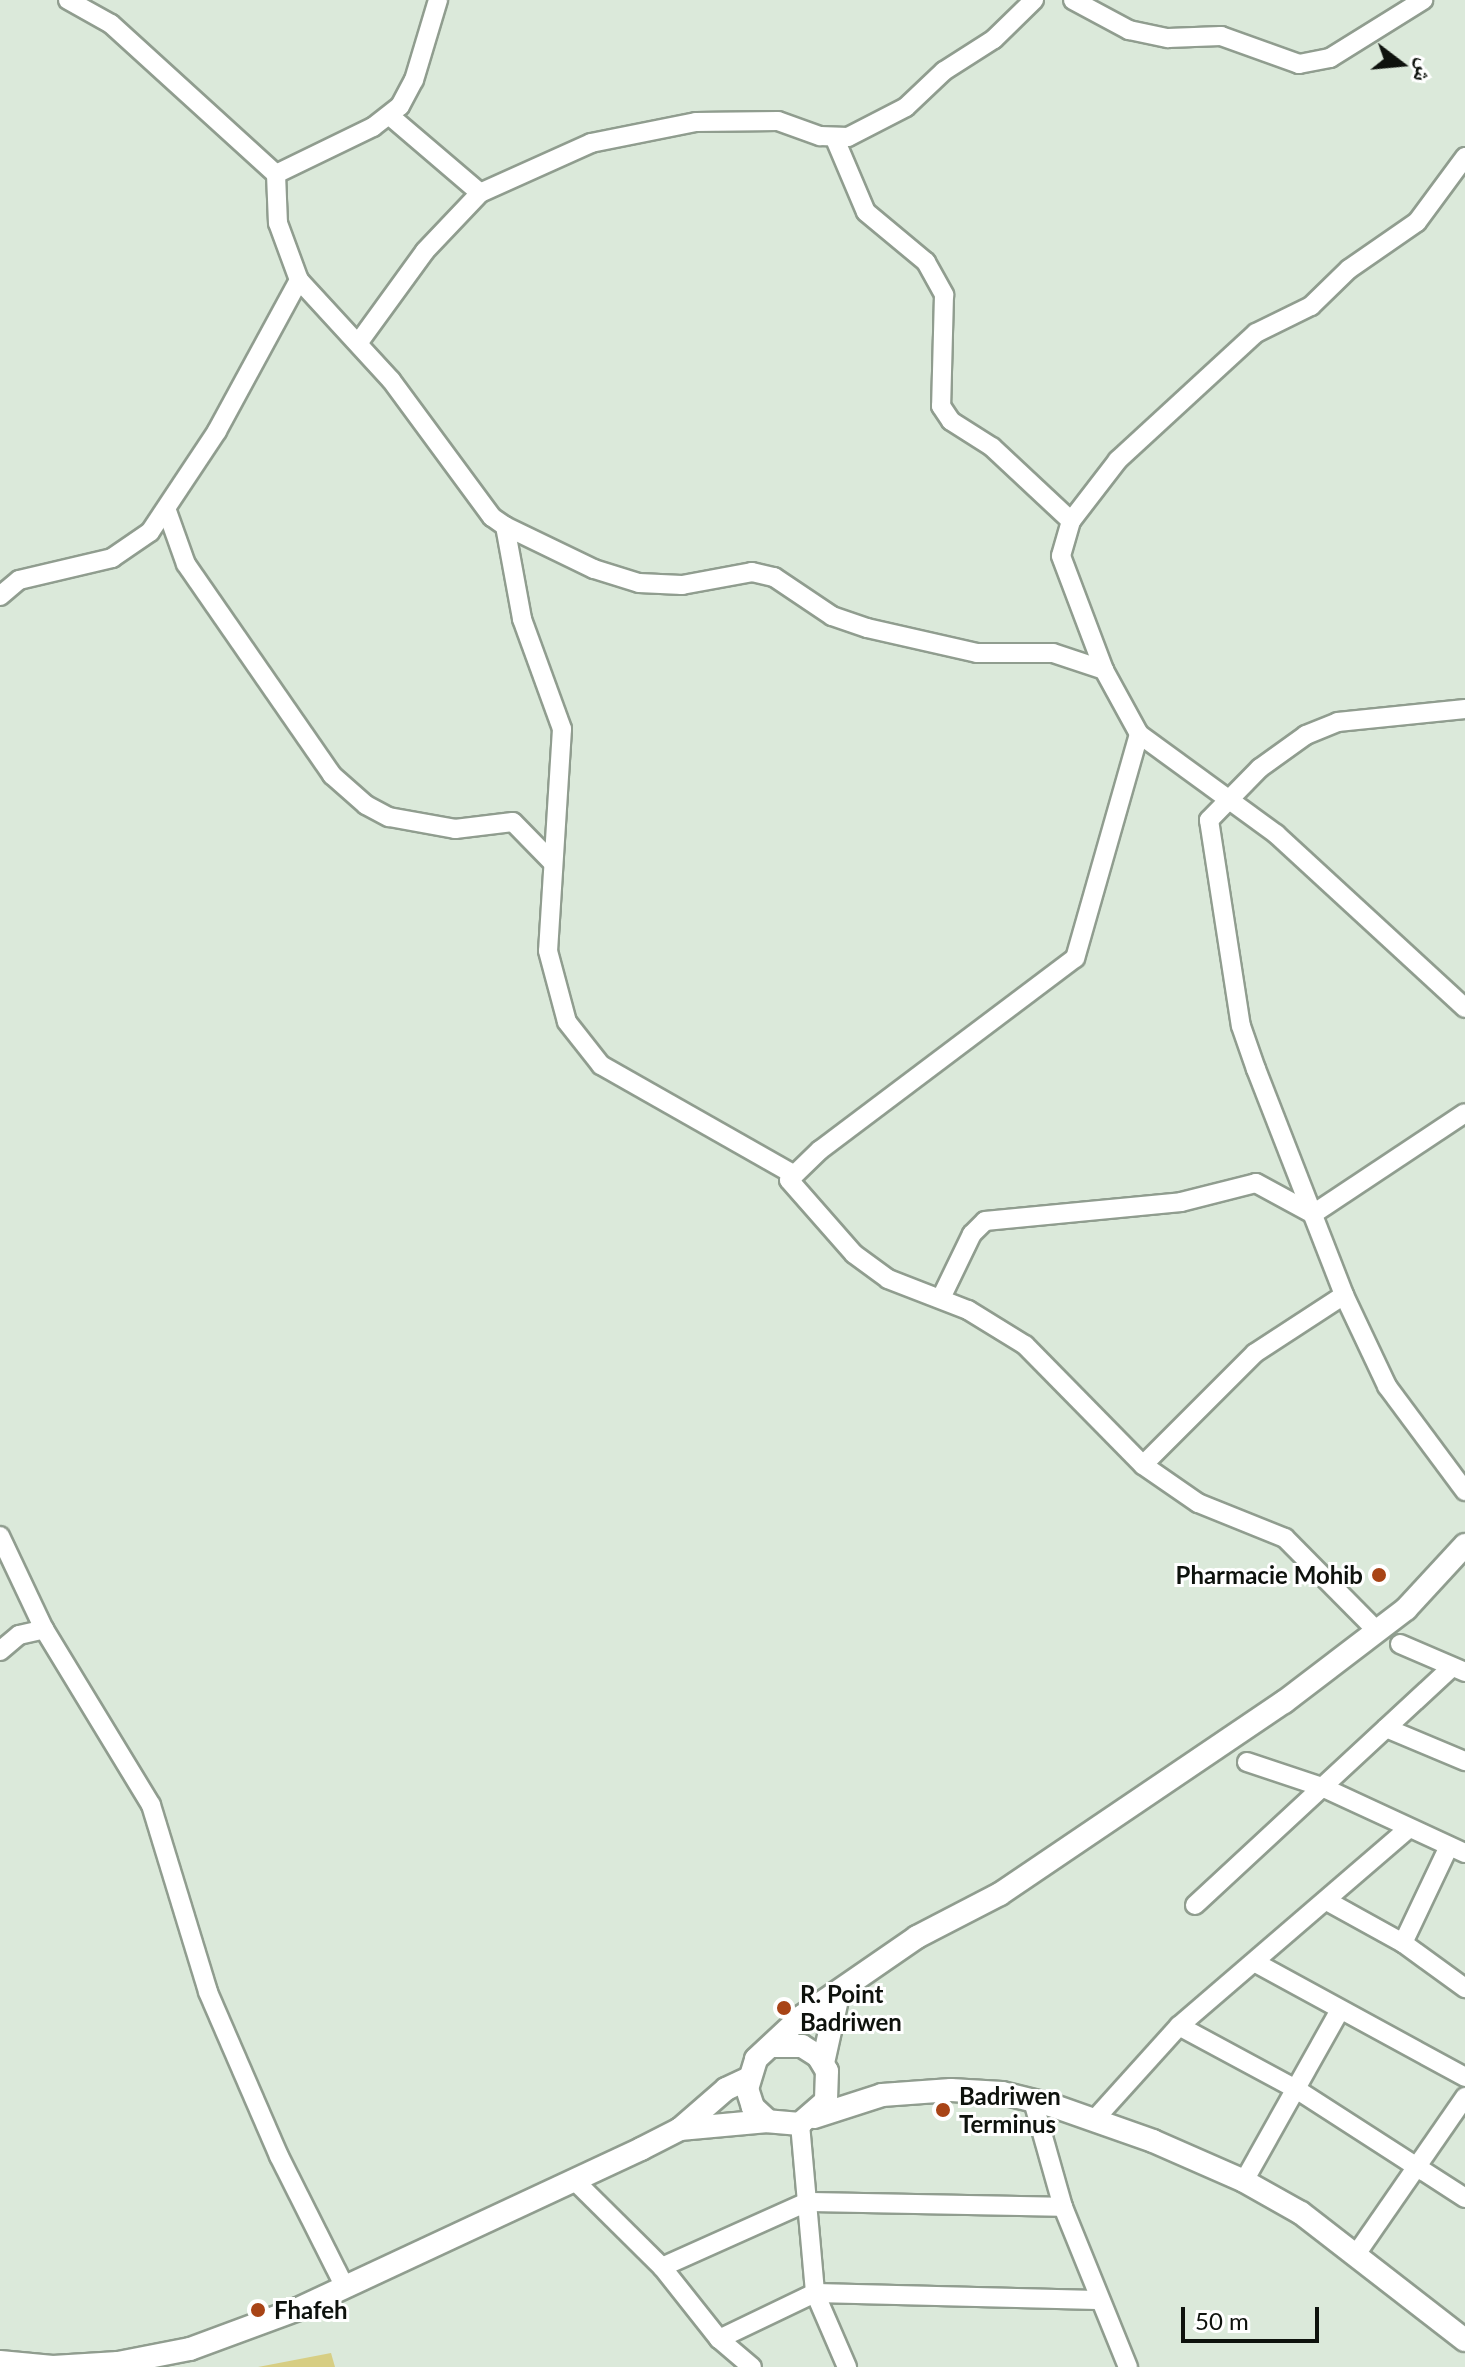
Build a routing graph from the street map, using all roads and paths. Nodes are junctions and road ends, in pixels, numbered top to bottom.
1 (68, 0) edge
2 (438, 0) edge
3 (1034, 0) edge
4 (1073, 0) edge
5 (1423, 0) edge
6 (390, 116) junction
7 (835, 139) junction
8 (1465, 157) edge
9 (276, 174) junction
10 (480, 193) junction
11 (299, 280) junction
12 (359, 342) junction
13 (167, 511) junction
14 (1071, 521) junction
15 (505, 526) junction
16 (0, 596) edge
17 (1104, 670) junction
18 (1465, 709) edge
19 (1139, 734) junction
20 (1227, 797) junction
21 (552, 862) junction
22 (1465, 1008) edge
23 (1465, 1113) edge
24 (791, 1173) junction
25 (1313, 1214) junction
26 (1344, 1295) junction
27 (941, 1298) junction
28 (1143, 1465) junction
29 (1465, 1491) edge
30 (0, 1536) edge
31 (1465, 1545) edge
32 (44, 1629) junction
33 (1377, 1631) junction
34 (1400, 1644) dead end
35 (0, 1651) edge
36 (1459, 1670) edge
37 (1386, 1728) junction
38 (1465, 1761) edge
39 (1247, 1762) dead end
40 (1322, 1787) junction
41 (1408, 1829) junction
42 (1457, 1850) edge
43 (1327, 1901) junction
44 (1195, 1905) dead end
45 (1403, 1943) junction
46 (1256, 1963) junction
47 (1465, 1988) edge
48 (838, 1995) junction
49 (1340, 2010) junction
50 (1179, 2026) junction
51 (774, 2046) junction
52 (826, 2072) junction
53 (1465, 2077) edge
54 (747, 2079) junction
55 (1296, 2089) junction
56 (882, 2095) junction
57 (1465, 2097) edge
58 (1033, 2101) junction
59 (1094, 2120) junction
60 (768, 2121) junction
61 (807, 2121) junction
62 (680, 2129) junction
63 (1420, 2165) junction
64 (575, 2181) junction
65 (1244, 2181) junction
66 (1465, 2198) edge
67 (807, 2202) junction
68 (1063, 2207) junction
69 (1357, 2253) junction
70 (662, 2267) junction
71 (345, 2287) junction
72 (815, 2293) junction
73 (1098, 2300) junction
74 (719, 2339) junction
75 (1465, 2340) edge
76 (0, 2362) edge
77 (752, 2367) edge
78 (847, 2367) edge
79 (1128, 2367) edge

1 - 9 street
2 - 6 street
3 - 7 street
4 - 5 street
6 - 9 street
6 - 10 street
7 - 10 street
7 - 14 street
8 - 14 street
9 - 11 street
10 - 12 street
11 - 12 street
11 - 13 street
12 - 15 street
13 - 16 street
13 - 21 street
14 - 17 street
15 - 17 street
15 - 21 street
17 - 19 street
18 - 20 street
19 - 20 street
19 - 24 street
20 - 22 street
20 - 25 street
21 - 24 street
23 - 25 street
24 - 27 street
25 - 26 street
25 - 27 street
26 - 28 street
26 - 29 street
27 - 28 street
28 - 33 street
30 - 32 street
31 - 33 street
32 - 35 street
32 - 71 street
33 - 48 street
34 - 36 street
36 - 37 street
37 - 38 street
37 - 40 street
39 - 40 street
40 - 41 street
40 - 44 street
41 - 42 street
41 - 43 street
42 - 45 street
43 - 45 street
43 - 46 street
45 - 47 street
46 - 49 street
46 - 50 street
48 - 51 street
48 - 52 street
49 - 53 street
49 - 55 street
50 - 55 street
50 - 59 street
51 - 52 street
51 - 54 street
52 - 56 street
52 - 61 street
54 - 60 street
54 - 62 street
55 - 63 street
55 - 65 street
56 - 58 street
56 - 61 street
57 - 63 street
58 - 59 street
58 - 68 street
59 - 65 street
60 - 61 street
60 - 62 street
61 - 67 street
62 - 64 street
63 - 66 street
63 - 69 street
64 - 70 street
64 - 71 street
65 - 69 street
67 - 68 street
67 - 70 street
67 - 72 street
68 - 73 street
69 - 75 street
70 - 74 street
71 - 76 street
72 - 73 street
72 - 74 street
72 - 78 street
73 - 79 street
74 - 77 street

